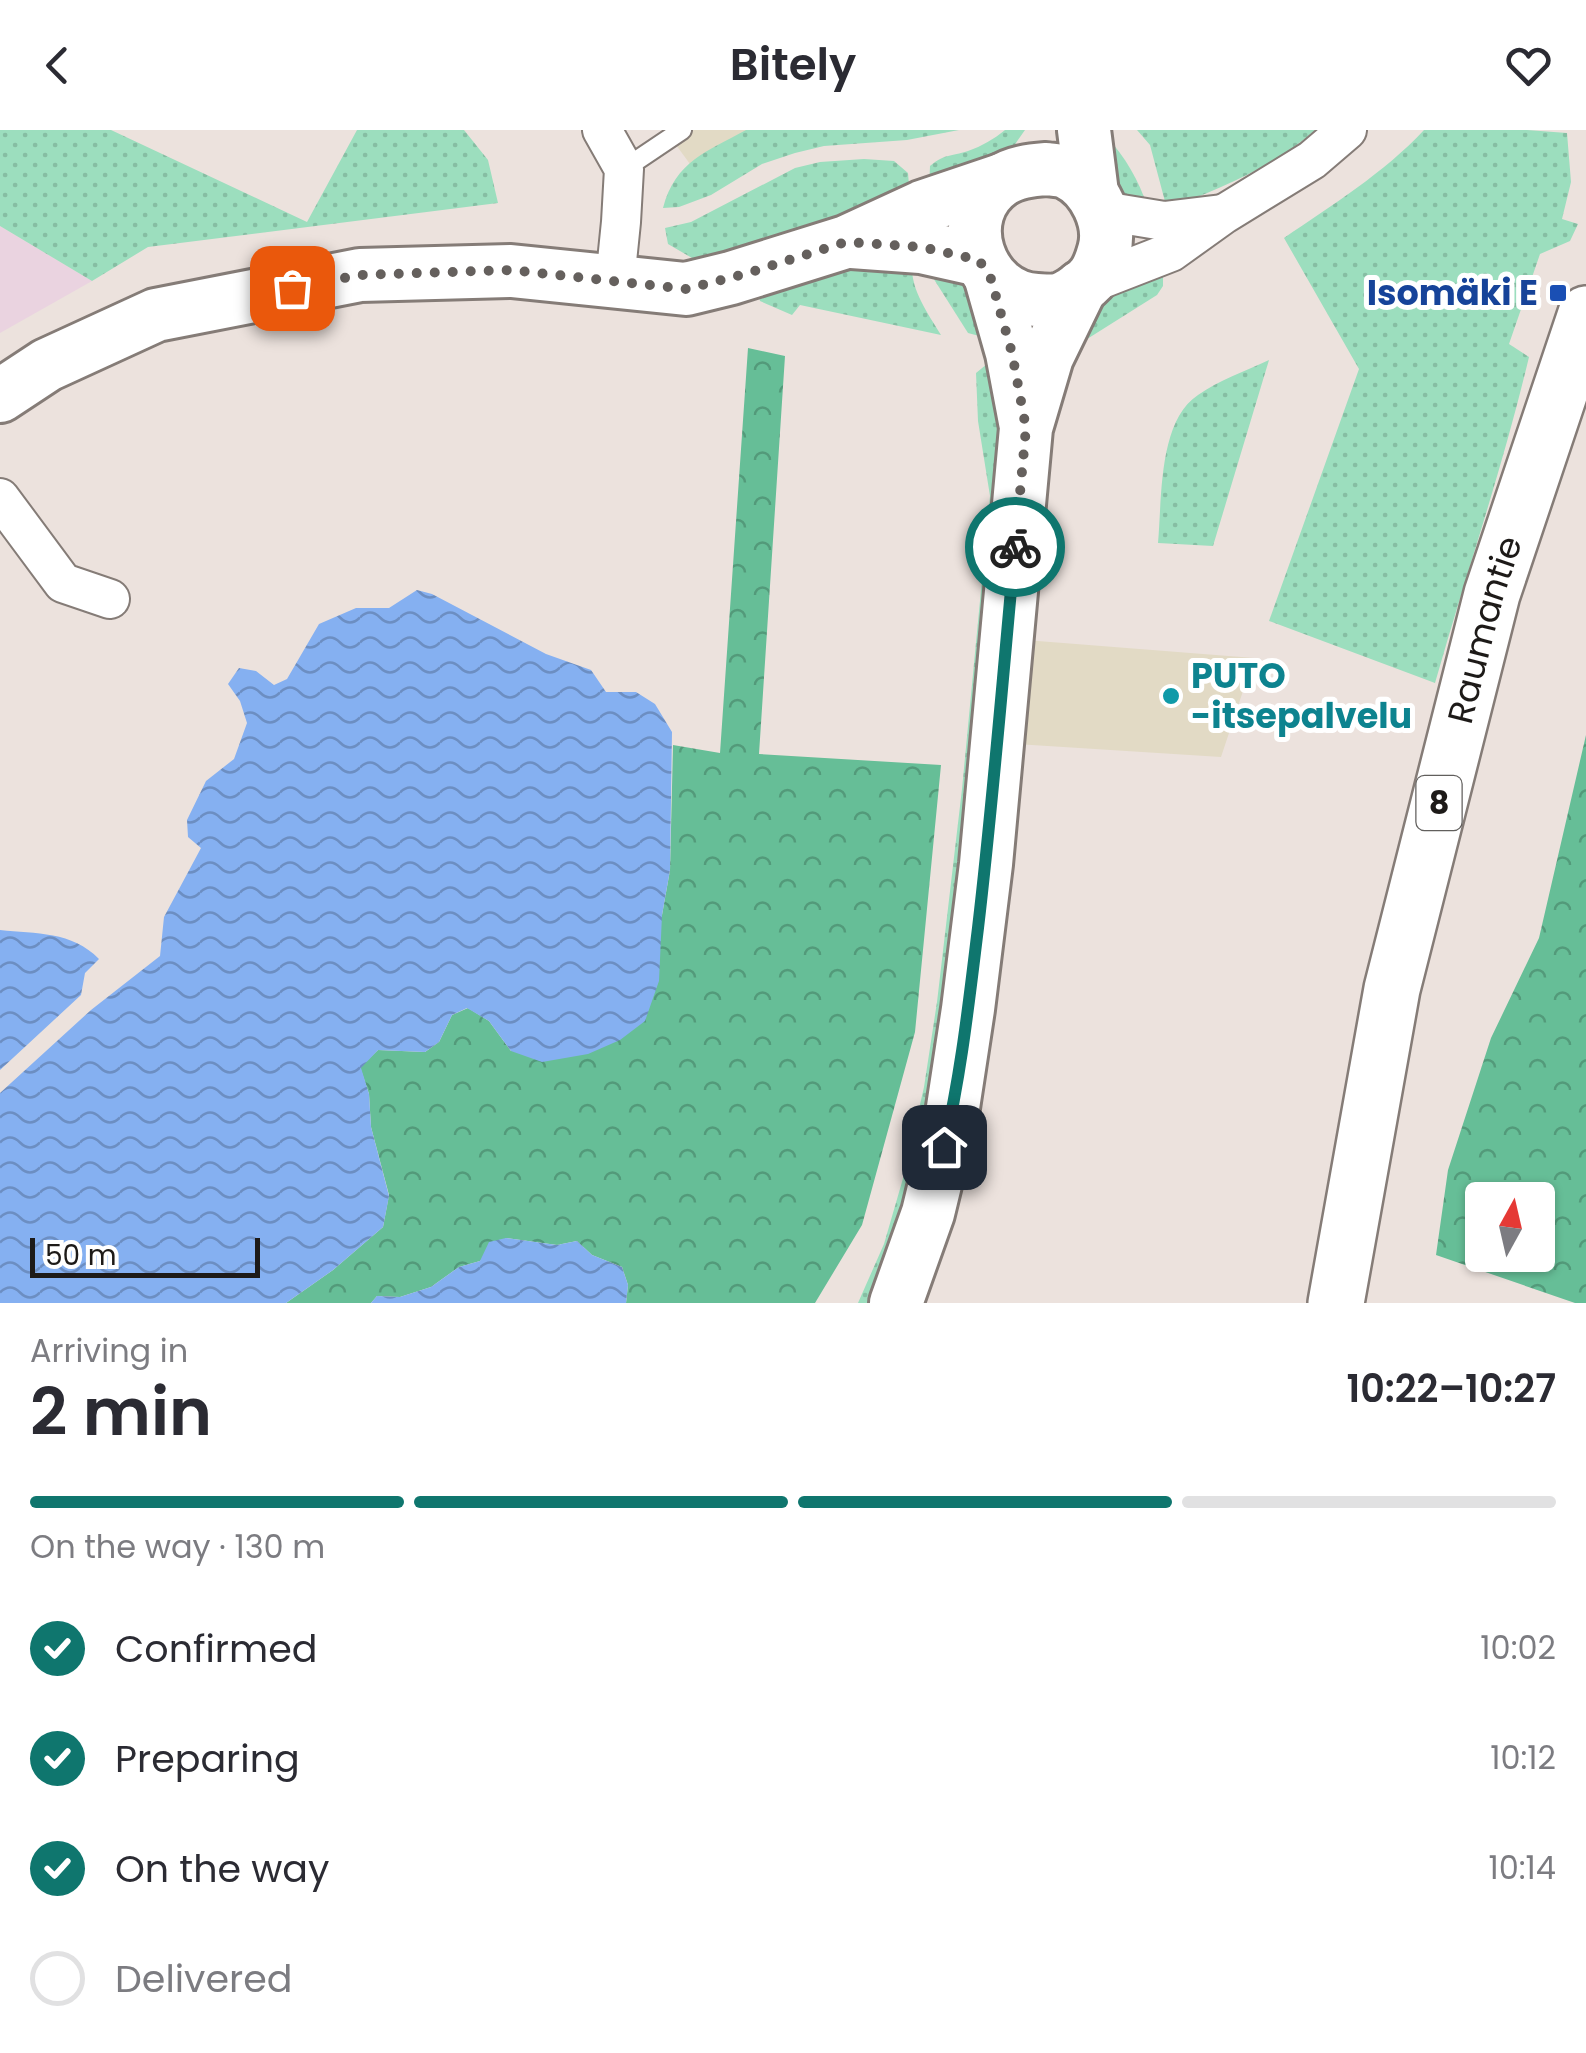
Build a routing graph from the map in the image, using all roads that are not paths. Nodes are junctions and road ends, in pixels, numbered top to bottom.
1 (602, 130) edge
2 (682, 130) edge
3 (1084, 130) edge
4 (1347, 130) edge
5 (1023, 160) edge
6 (624, 169) junction
7 (1098, 202) junction
8 (1224, 214) junction
9 (846, 242) junction
10 (985, 269) junction
11 (614, 280) junction
12 (1082, 288) junction
13 (1586, 314) edge
14 (0, 396) edge
15 (1026, 428) junction
16 (0, 498) edge
17 (110, 600) dead end
18 (896, 1303) edge
19 (1336, 1303) edge

1 - 6 street
2 - 6 lane
3 - 7 main road
4 - 8 street
5 - 7 main road
5 - 9 main road
5 - 10 main road
6 - 11 street
7 - 8 street
7 - 12 main road
8 - 12 street
9 - 10 main road
9 - 11 main road
10 - 12 main road
10 - 15 main road
11 - 14 main road
12 - 15 main road
13 - 19 highway, Raumantie / 8
15 - 18 main road
16 - 17 street

